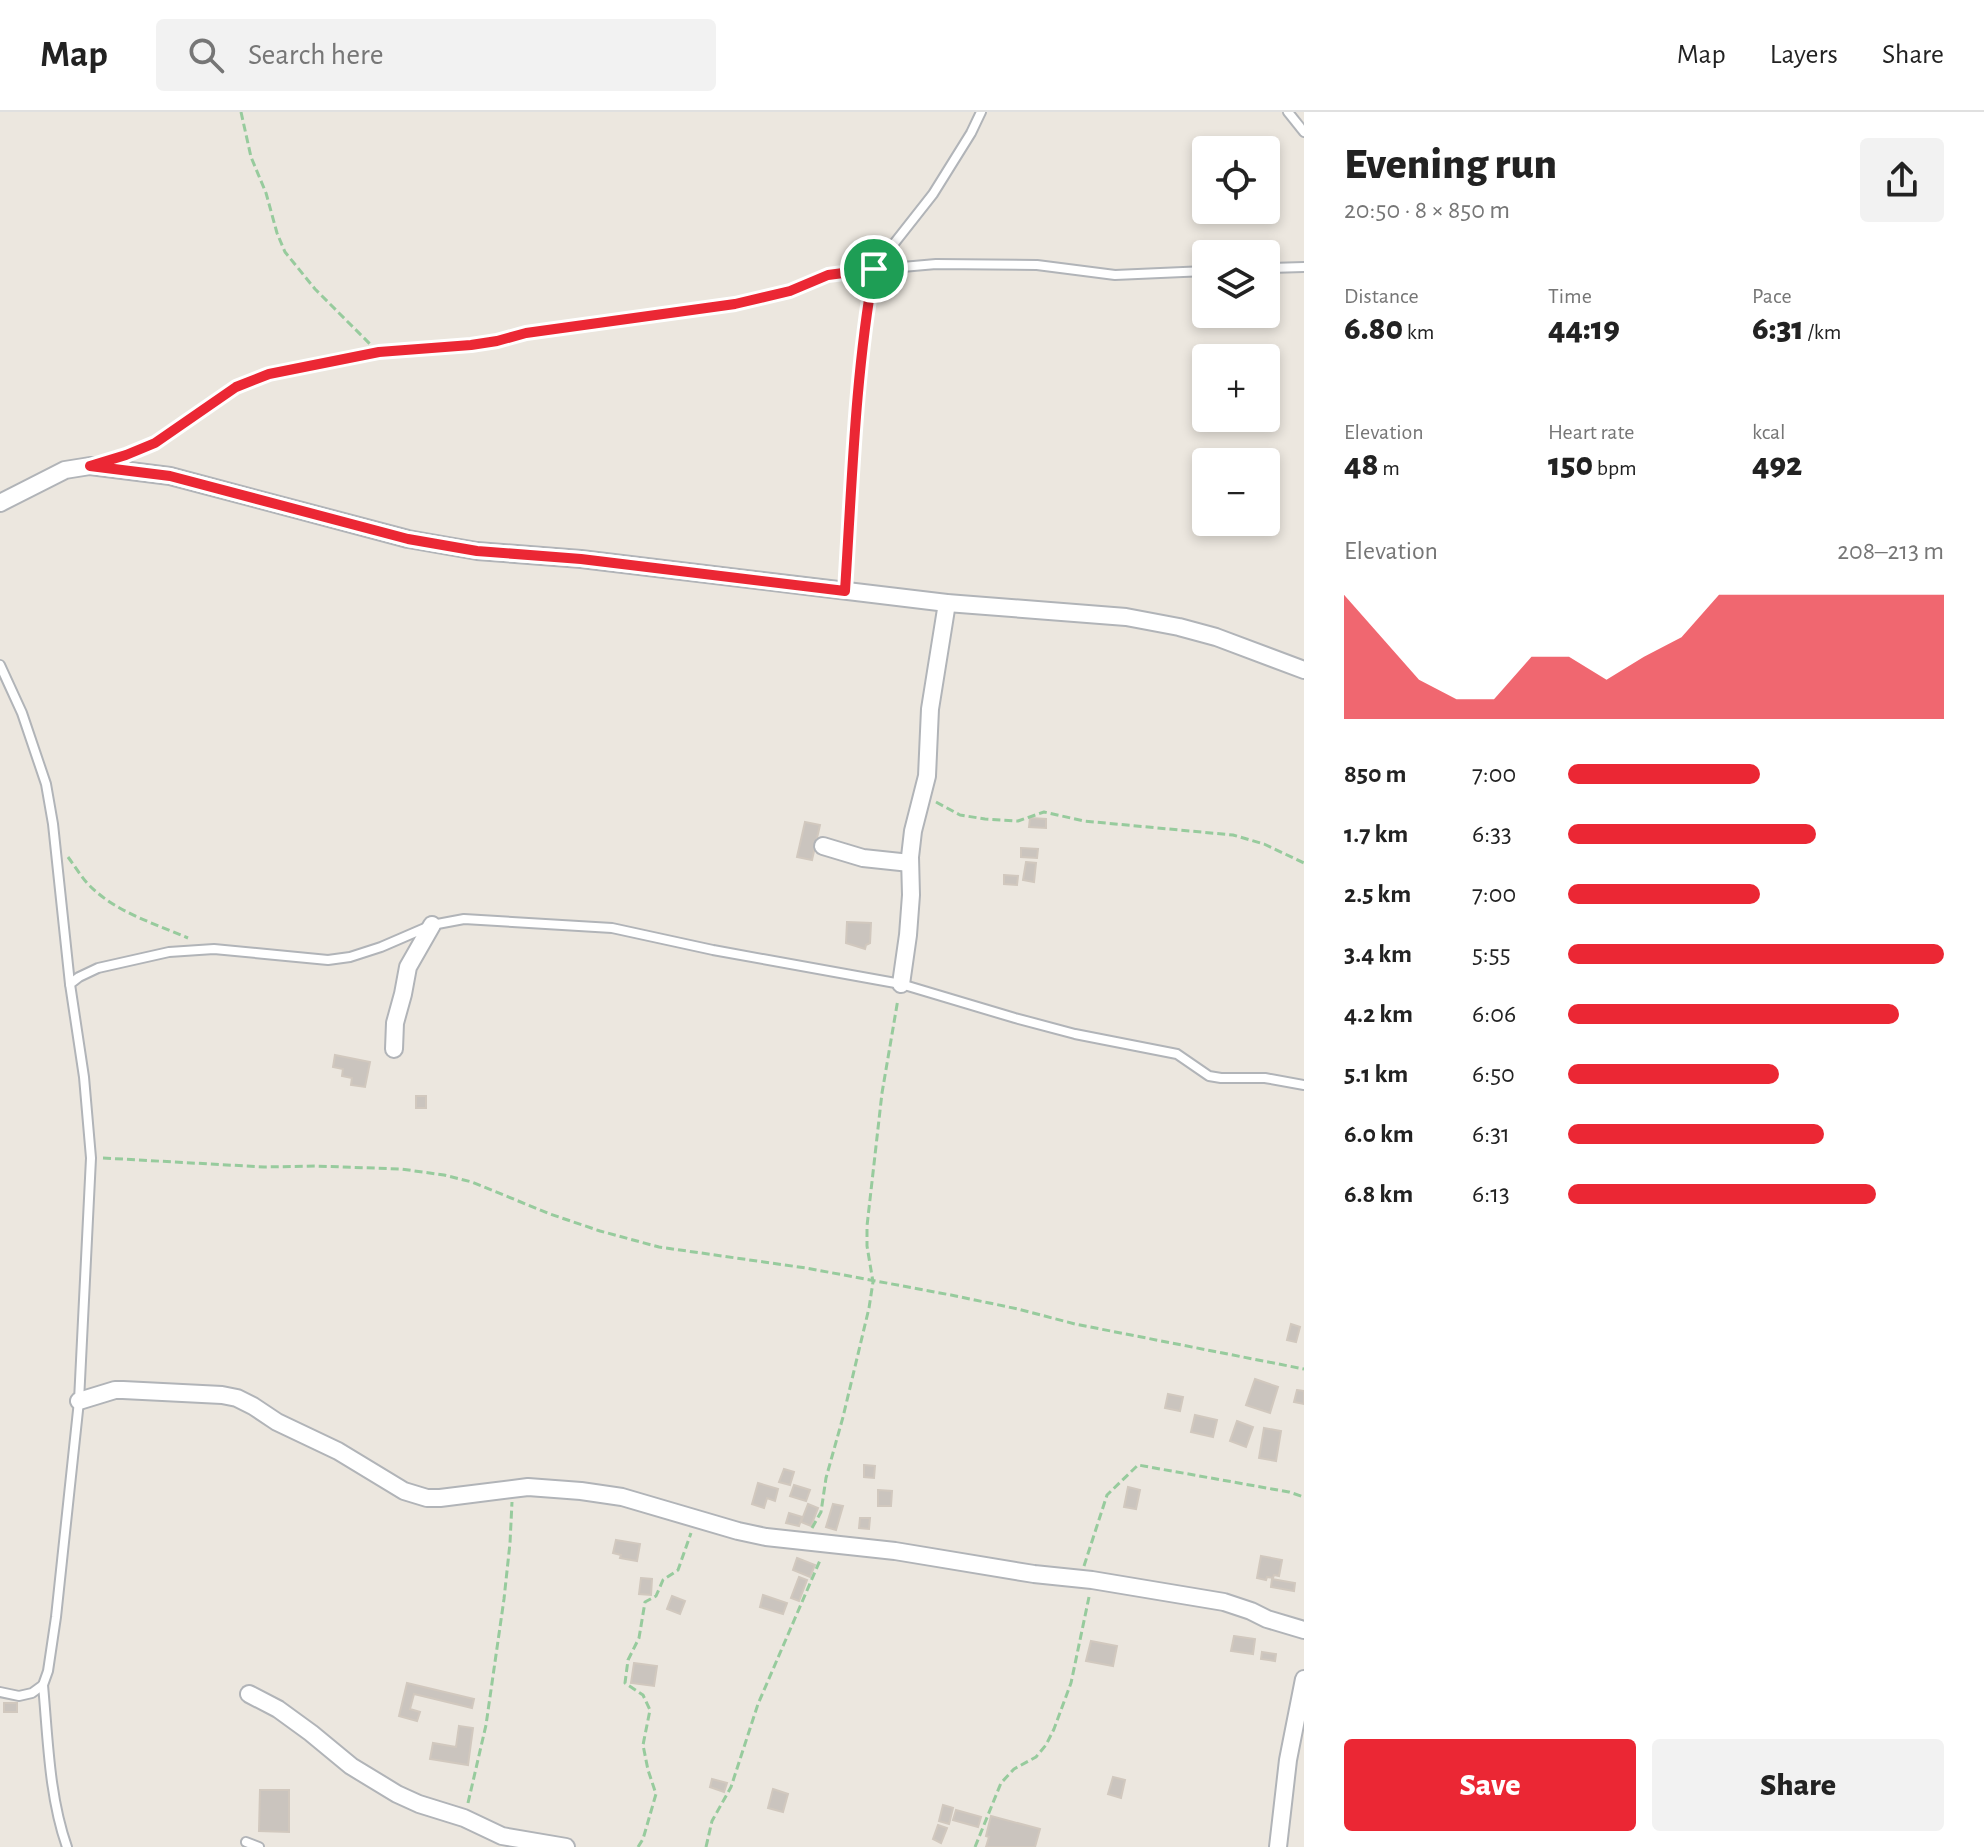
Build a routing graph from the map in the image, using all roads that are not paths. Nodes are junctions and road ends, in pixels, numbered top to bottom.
1 (981, 112) edge
2 (1288, 112) edge
3 (1304, 132) edge
4 (1304, 267) edge
5 (1280, 268) edge
6 (874, 269) junction
7 (1192, 272) edge
8 (90, 466) junction
9 (0, 503) edge
10 (947, 603) junction
11 (0, 665) edge
12 (1304, 670) edge
13 (823, 846) dead end
14 (910, 863) junction
15 (432, 925) junction
16 (70, 984) junction
17 (901, 984) junction
18 (394, 1049) dead end
19 (1304, 1085) edge
20 (79, 1401) junction
21 (1304, 1630) edge
22 (1304, 1679) edge
23 (43, 1685) junction
24 (0, 1692) edge
25 (249, 1694) dead end
26 (246, 1842) dead end
27 (67, 1847) edge
28 (259, 1847) edge
29 (566, 1847) edge
30 (1278, 1847) edge

1 - 6 lane
2 - 3 lane
4 - 5 lane
6 - 7 lane
6 - 8 lane
8 - 9 street
8 - 10 street
10 - 12 street
10 - 14 street
11 - 16 lane
13 - 14 street
14 - 17 street
15 - 16 lane
15 - 17 lane
15 - 18 street
16 - 20 lane
17 - 19 lane
20 - 21 street
20 - 23 lane
22 - 30 street
23 - 24 lane
23 - 27 lane
25 - 29 street
26 - 28 lane

